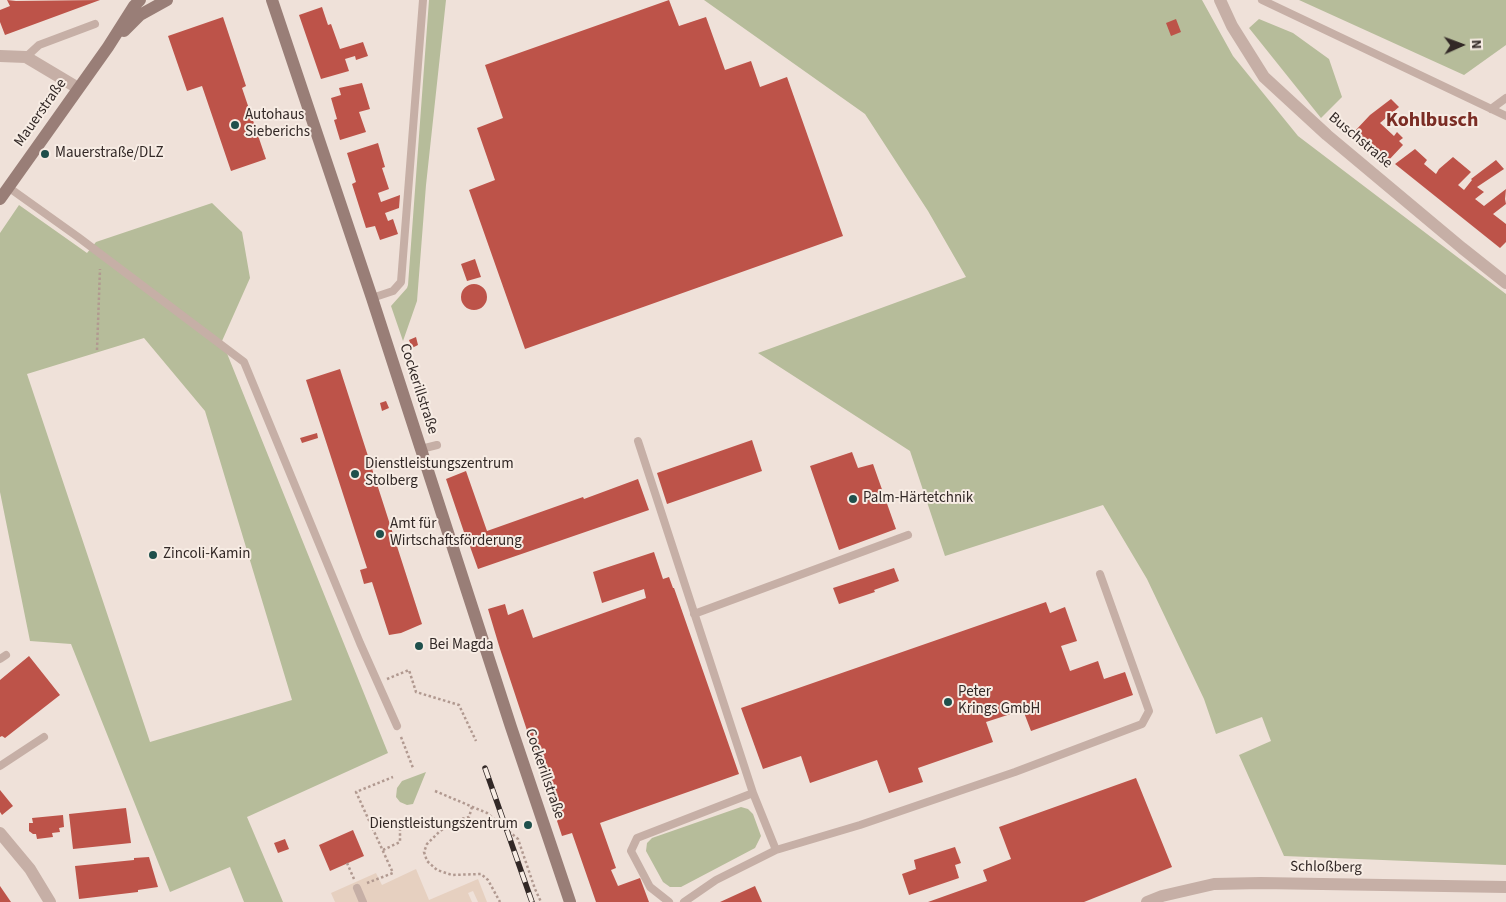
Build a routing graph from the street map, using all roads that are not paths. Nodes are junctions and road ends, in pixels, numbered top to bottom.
1 (140, 0) edge
2 (167, 0) edge
3 (272, 0) edge
4 (423, 0) edge
5 (1220, 0) edge
6 (1262, 0) edge
7 (95, 24) dead end
8 (108, 47) junction
9 (0, 56) edge
10 (26, 57) junction
11 (78, 88) junction
12 (1506, 98) edge
13 (1491, 109) junction
14 (1506, 116) edge
15 (8, 187) junction
16 (0, 199) edge
17 (1506, 283) edge
18 (372, 298) junction
19 (638, 441) dead end
20 (437, 445) dead end
21 (421, 449) junction
22 (908, 535) dead end
23 (1100, 574) dead end
24 (694, 614) junction
25 (397, 726) dead end
26 (44, 737) dead end
27 (0, 766) edge
28 (753, 793) junction
29 (0, 833) edge
30 (776, 850) junction
31 (1506, 887) edge
32 (357, 888) road end
33 (50, 902) edge
34 (363, 902) edge
35 (570, 902) edge
36 (669, 902) edge
37 (684, 902) edge
38 (1147, 902) edge

1 - 8 main road, Mauerstraße
2 - 8 main road, Mauerstraße
3 - 18 main road, Cockerillstraße
4 - 18 lane
5 - 17 street, Buschstraße
6 - 13 lane
7 - 10 lane
8 - 11 main road, Mauerstraße
9 - 10 street
10 - 11 street
11 - 15 main road, Mauerstraße
12 - 13 lane
13 - 14 lane
15 - 16 main road, Mauerstraße
15 - 25 lane
18 - 21 main road, Cockerillstraße
19 - 24 lane
20 - 21 lane
21 - 35 main road, Cockerillstraße
22 - 24 lane
23 - 30 lane
24 - 28 lane
26 - 27 lane
28 - 30 lane
28 - 36 lane
29 - 33 street
30 - 37 lane
31 - 38 street, Schloßberg
32 - 34 lane

